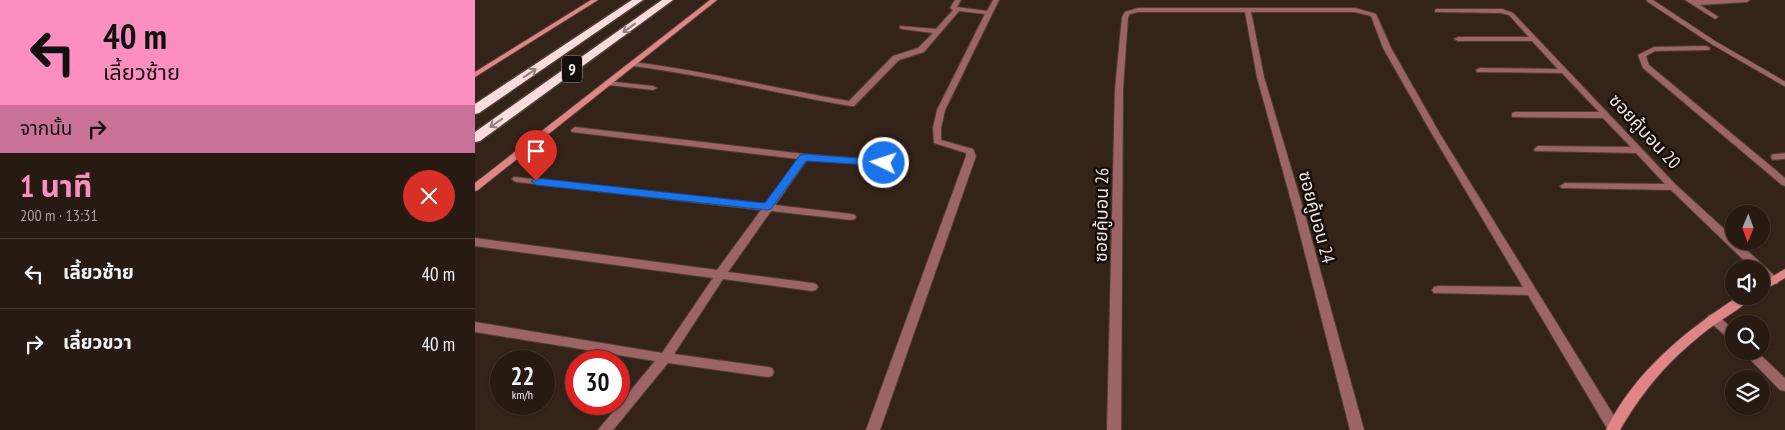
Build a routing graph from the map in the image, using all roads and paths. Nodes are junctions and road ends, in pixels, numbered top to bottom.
1 (595, 0) edge
2 (638, 0) edge
3 (668, 0) edge
4 (714, 0) edge
5 (958, 0) edge
6 (996, 0) edge
7 (1649, 0) edge
8 (1688, 0) edge
9 (1747, 0) edge
10 (1695, 3) junction
11 (957, 9) junction
12 (1248, 11) junction
13 (1437, 11) dead end
14 (989, 13) junction
15 (1715, 17) dead end
16 (902, 27) dead end
17 (937, 31) junction
18 (1458, 39) dead end
19 (1534, 39) junction
20 (1705, 48) dead end
21 (633, 64) junction
22 (1480, 70) dead end
23 (1565, 71) junction
24 (475, 75) edge
25 (608, 83) junction
26 (1785, 84) edge
27 (653, 88) dead end
28 (475, 110) edge
29 (1515, 115) dead end
30 (1606, 115) junction
31 (575, 130) dead end
32 (475, 138) edge
33 (1538, 149) dead end
34 (1639, 150) junction
35 (1785, 156) edge
36 (804, 157) junction
37 (1774, 157) dead end
38 (884, 163) dead end
39 (517, 179) dead end
40 (1785, 183) edge
41 (1565, 186) dead end
42 (1673, 187) junction
43 (475, 188) edge
44 (767, 207) junction
45 (851, 217) dead end
46 (475, 242) edge
47 (1751, 260) edge
48 (1785, 273) edge
49 (720, 275) junction
50 (1770, 278) edge
51 (1773, 281) junction
52 (1770, 283) edge
53 (812, 287) dead end
54 (1438, 290) dead end
55 (1532, 291) junction
56 (1734, 305) edge
57 (1713, 318) junction
58 (475, 327) edge
59 (1725, 329) edge
60 (665, 358) junction
61 (1758, 360) edge
62 (768, 372) dead end
63 (1785, 386) edge
64 (1614, 429) edge
65 (605, 430) edge
66 (873, 430) edge
67 (1114, 430) edge
68 (1357, 430) edge

1 - 24 main road
28 -> 2 highway, 9
3 -> 32 highway, 9
4 - 21 main road
5 - 11 street
6 - 14 street
7 - 26 lane
8 - 10 street
9 - 10 street
10 - 15 street
11 - 14 street
11 - 17 street
12 - 55 street
12 - 67 street, ซอยคู้บอน 26
12 - 68 street, ซอยคู้บอน 24
13 - 19 street, ซอยคู้บอน 20
14 - 66 street
16 - 17 street
17 - 21 street
18 - 19 street
19 - 23 street, ซอยคู้บอน 20
20 - 40 street
21 - 25 main road
22 - 23 street
23 - 30 street, ซอยคู้บอน 20
25 - 27 street
25 - 43 main road
29 - 30 street
30 - 34 street, ซอยคู้บอน 20
31 - 36 street
33 - 34 street
34 - 42 street, ซอยคู้บอน 20
35 - 37 lane
36 - 38 street
36 - 44 street
39 - 44 street
41 - 42 street
42 - 47 street, ซอยคู้บอน 20
44 - 45 street
44 - 49 street
46 - 49 street
48 - 51 main road
49 - 53 street
49 - 60 street
50 - 51 street, ซอยคู้บอน 20
51 - 52 main road
54 - 55 street
55 - 64 street
56 - 57 main road
57 - 59 street
57 - 64 main road
58 - 60 street
60 - 62 street
60 - 65 street
61 - 63 street

